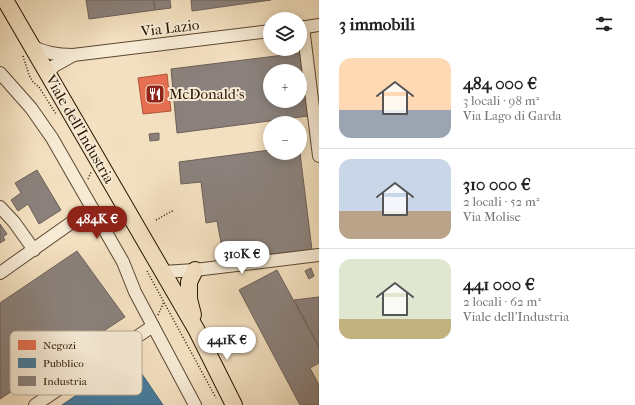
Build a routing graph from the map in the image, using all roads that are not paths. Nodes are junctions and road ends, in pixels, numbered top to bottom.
1 (5, 0) edge
2 (319, 25) edge
3 (307, 27) edge
4 (263, 32) edge
5 (28, 51) junction
6 (73, 56) junction
7 (306, 56) edge
8 (0, 73) edge
9 (48, 74) junction
10 (319, 156) edge
11 (0, 207) edge
12 (92, 208) junction
13 (34, 250) junction
14 (319, 255) edge
15 (195, 270) junction
16 (163, 272) junction
17 (0, 273) edge
18 (153, 326) junction
19 (196, 329) junction
20 (142, 333) edge
21 (50, 395) edge
22 (35, 405) edge
23 (195, 405) edge
24 (234, 405) edge

1 - 5 main road, Viale dell'Industria
2 - 3 street
4 - 6 street, Via Lazio
5 - 6 street
5 - 9 main road, Viale dell'Industria
6 - 9 street
7 - 10 street
8 - 12 street
9 - 16 main road, Viale dell'Industria
11 - 13 street
12 - 13 street
12 - 18 street
13 - 17 street
14 - 15 street
15 - 16 street
15 - 19 main road
16 - 19 main road, Viale dell'Industria
18 - 20 street
18 - 23 street
19 - 24 main road, Viale dell'Industria
21 - 22 street

